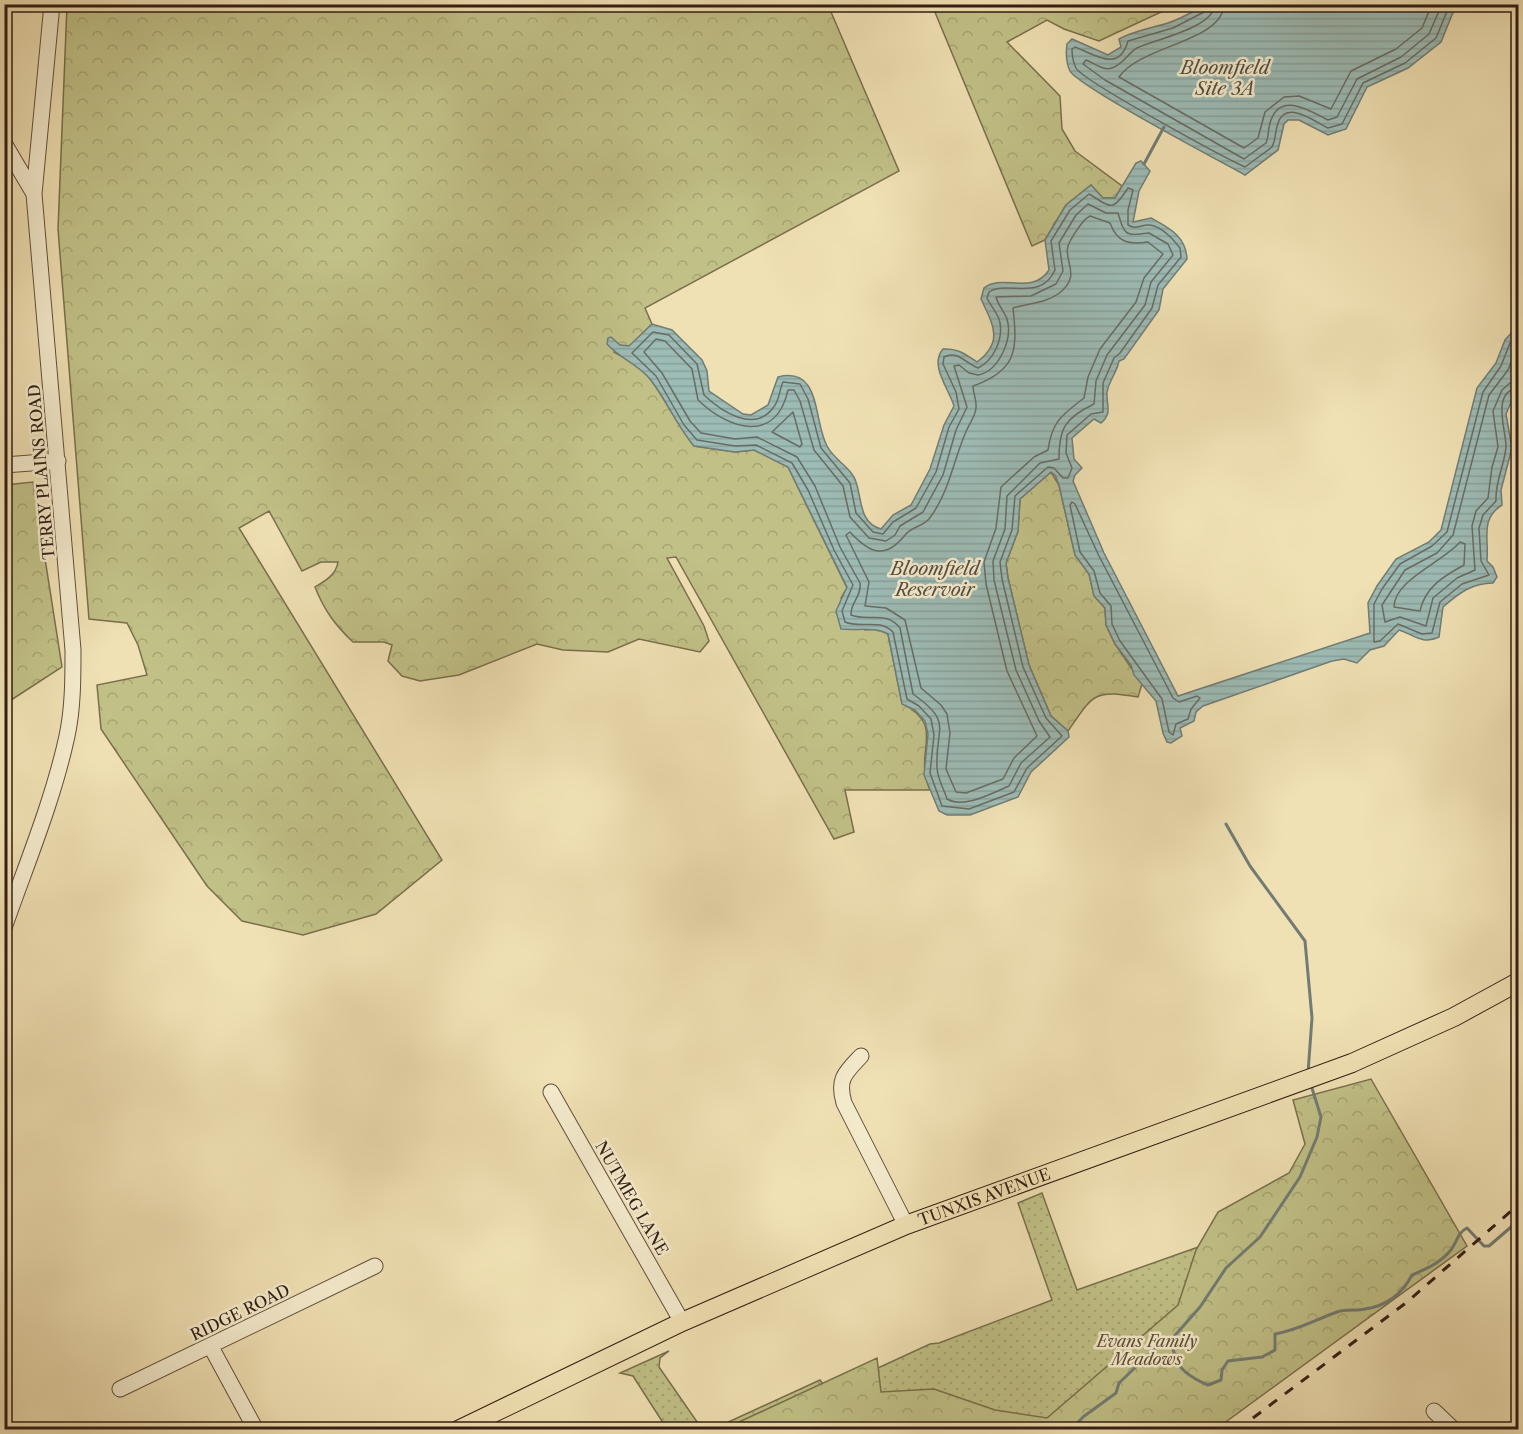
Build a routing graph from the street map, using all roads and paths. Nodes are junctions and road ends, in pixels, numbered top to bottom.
1 (52, 4) edge
2 (4, 143) edge
3 (34, 194) junction
4 (58, 461) junction
5 (4, 465) edge
6 (4, 928) edge
7 (1518, 982) edge
8 (861, 1056) dead end
9 (551, 1092) dead end
10 (906, 1224) junction
11 (375, 1266) dead end
12 (682, 1322) junction
13 (211, 1347) junction
14 (120, 1389) dead end
15 (1434, 1411) dead end
16 (256, 1430) edge
17 (458, 1430) edge
18 (1454, 1430) edge

1 - 3 street, TERRY PLAINS ROAD
2 - 3 street
3 - 4 street, TERRY PLAINS ROAD
4 - 5 street
4 - 6 street, TERRY PLAINS ROAD
7 - 10 main road, TUNXIS AVENUE
8 - 10 street
9 - 12 street, NUTMEG LANE
10 - 12 main road, TUNXIS AVENUE
11 - 13 street, RIDGE ROAD
12 - 17 main road, TUNXIS AVENUE
13 - 14 street, RIDGE ROAD
13 - 16 street
15 - 18 street

